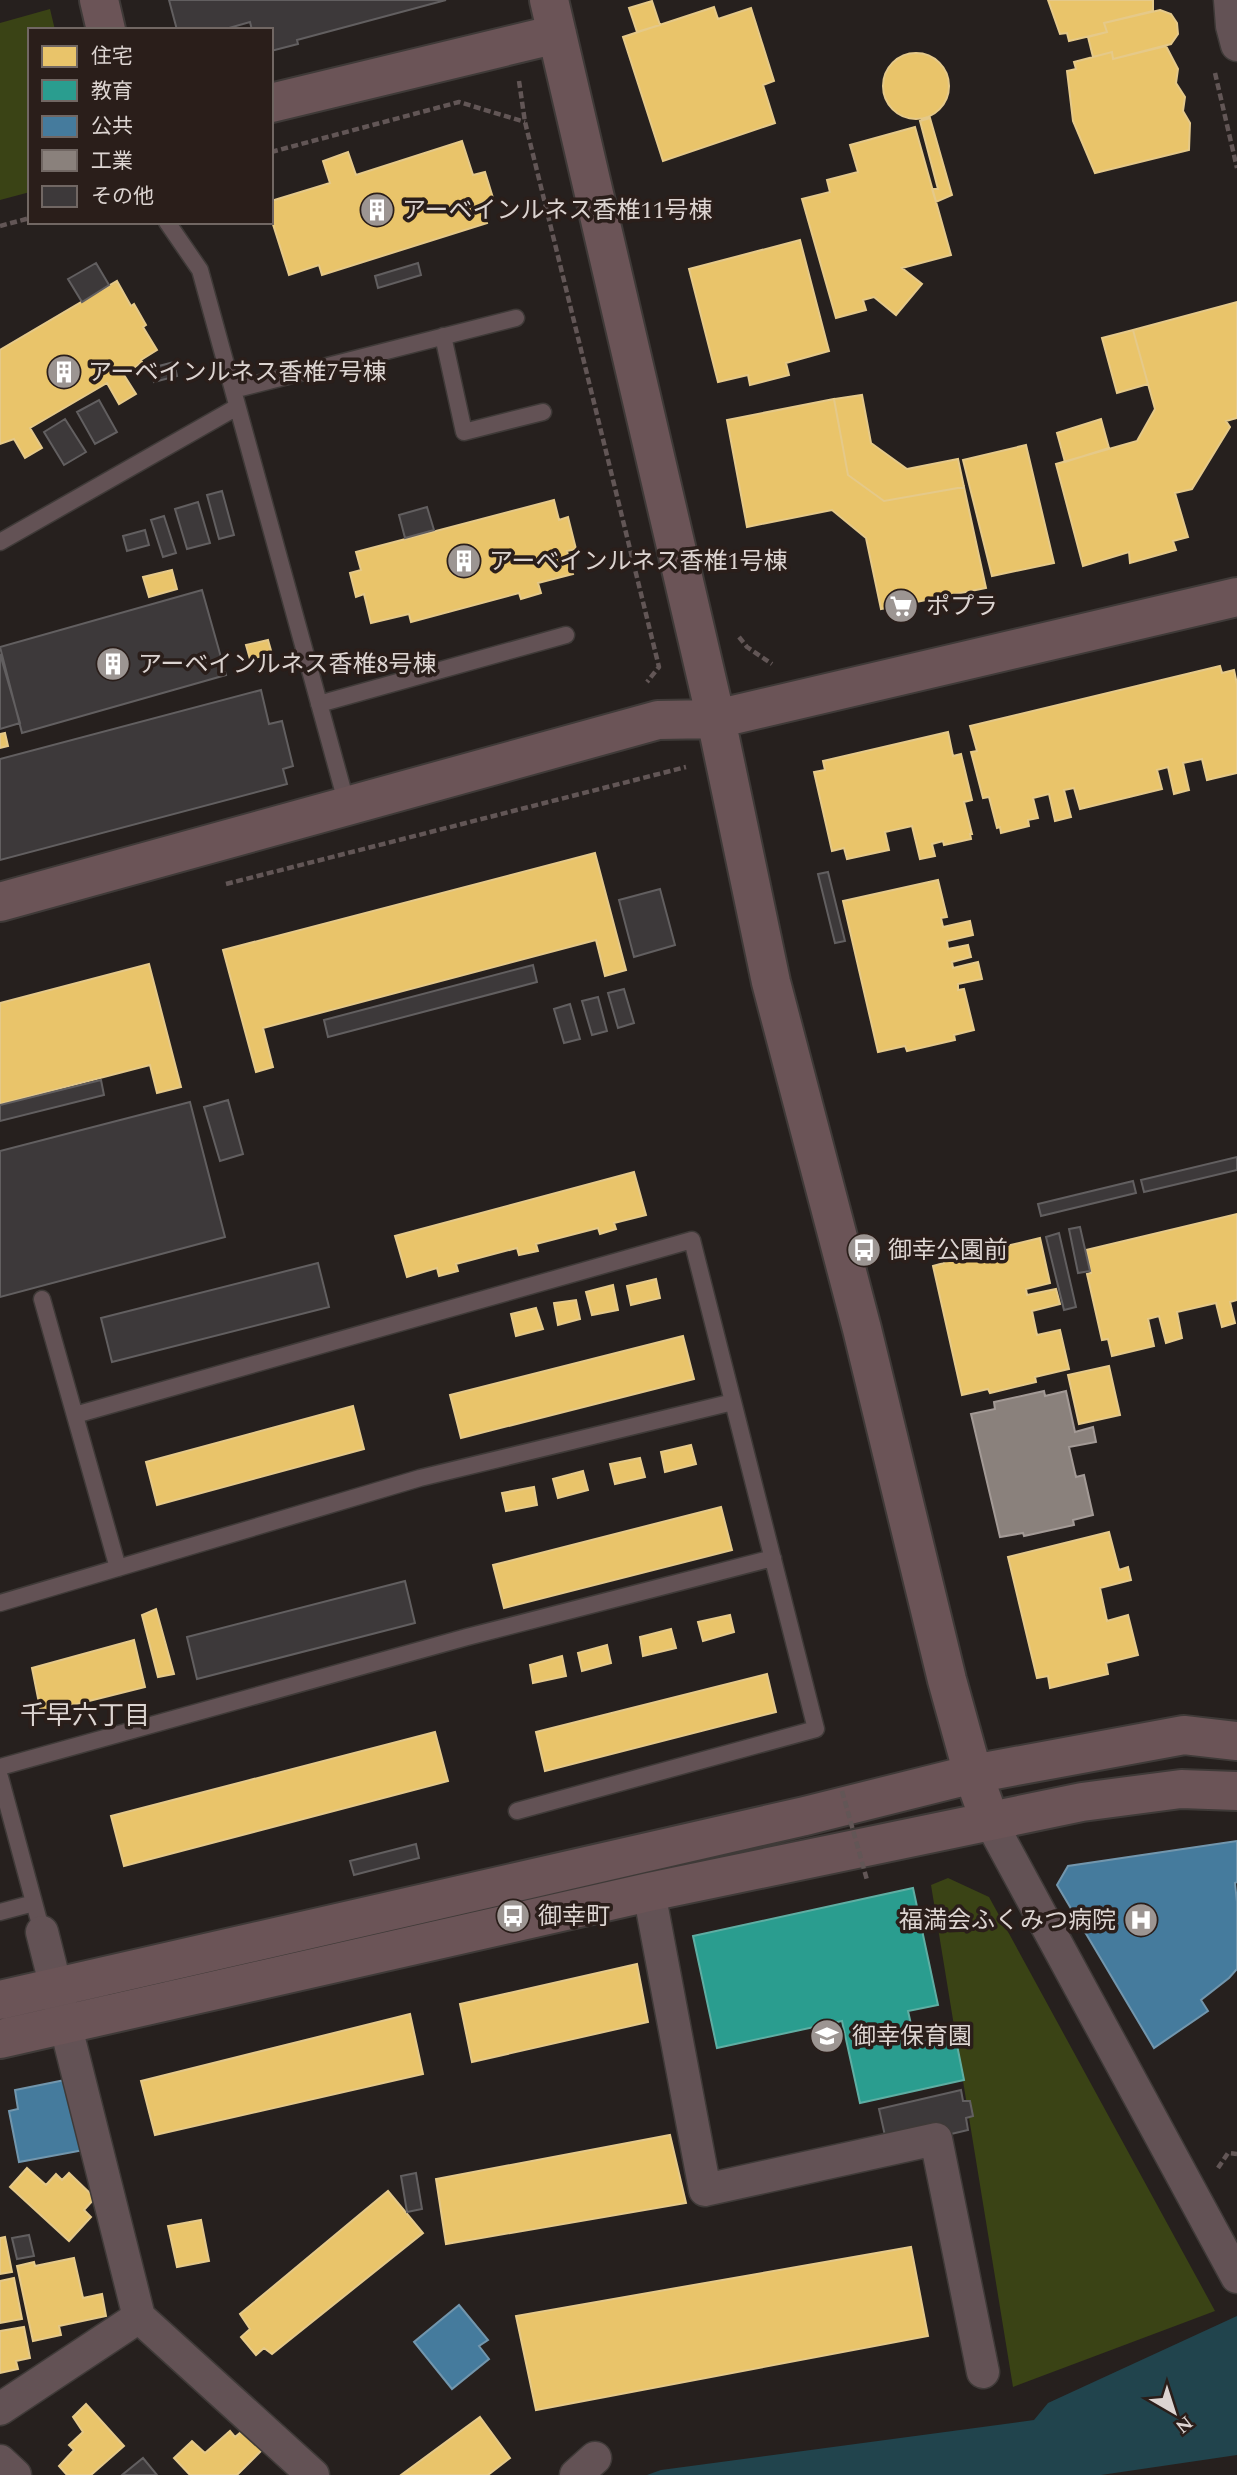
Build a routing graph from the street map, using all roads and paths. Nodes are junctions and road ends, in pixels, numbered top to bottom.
1 (99, 0) edge
2 (1230, 0) edge
3 (553, 17) edge
4 (106, 28) edge
5 (1225, 53) edge
6 (273, 102) edge
7 (273, 151) edge
8 (1237, 168) edge
9 (28, 219) edge
10 (168, 224) edge
11 (0, 226) edge
12 (516, 318) dead end
13 (443, 337) junction
14 (233, 390) junction
15 (237, 407) junction
16 (543, 412) dead end
17 (0, 542) edge
18 (1237, 597) edge
19 (566, 635) dead end
20 (641, 692) dead end
21 (319, 704) junction
22 (716, 719) junction
23 (724, 757) junction
24 (347, 805) junction
25 (214, 887) dead end
26 (0, 902) edge
27 (42, 1298) dead end
28 (733, 1402) junction
29 (75, 1415) junction
30 (773, 1558) junction
31 (118, 1568) junction
32 (0, 1603) edge
33 (1237, 1741) edge
34 (0, 1768) edge
35 (973, 1774) junction
36 (0, 1777) edge
37 (842, 1791) dead end
38 (1237, 1791) edge
39 (517, 1811) dead end
40 (990, 1821) junction
41 (867, 1880) dead end
42 (649, 1892) junction
43 (0, 1912) edge
44 (38, 1918) junction
45 (55, 1987) junction
46 (0, 2000) edge
47 (66, 2025) junction
48 (0, 2039) edge
49 (1237, 2277) edge
50 (139, 2317) junction
51 (983, 2372) dead end
52 (0, 2409) edge
53 (0, 2461) edge
54 (15, 2475) edge
55 (313, 2475) edge

1 - 4 street
2 - 5 street
3 - 6 street
3 - 22 street
5 - 8 path
7 - 20 path
9 - 11 path
10 - 14 lane
12 - 13 lane
13 - 14 lane
13 - 16 lane
14 - 15 lane
15 - 17 lane
15 - 21 lane
18 - 22 street
19 - 21 lane
21 - 24 lane
22 - 23 street
22 - 24 street
23 - 25 path
23 - 35 street
24 - 26 street
27 - 29 lane
28 - 29 lane
28 - 30 lane
28 - 31 lane
29 - 31 lane
30 - 34 lane
30 - 39 lane
31 - 32 lane
33 - 35 street
35 - 40 street
35 - 45 street
36 - 44 lane
37 - 41 path, bridge
38 - 40 street
40 - 42 street
40 - 49 street
42 - 47 street
42 - 51 street
43 - 44 lane
44 - 45 street
45 - 46 street
45 - 47 street
47 - 48 street
47 - 50 street
50 - 52 street
50 - 55 street
53 - 54 street

